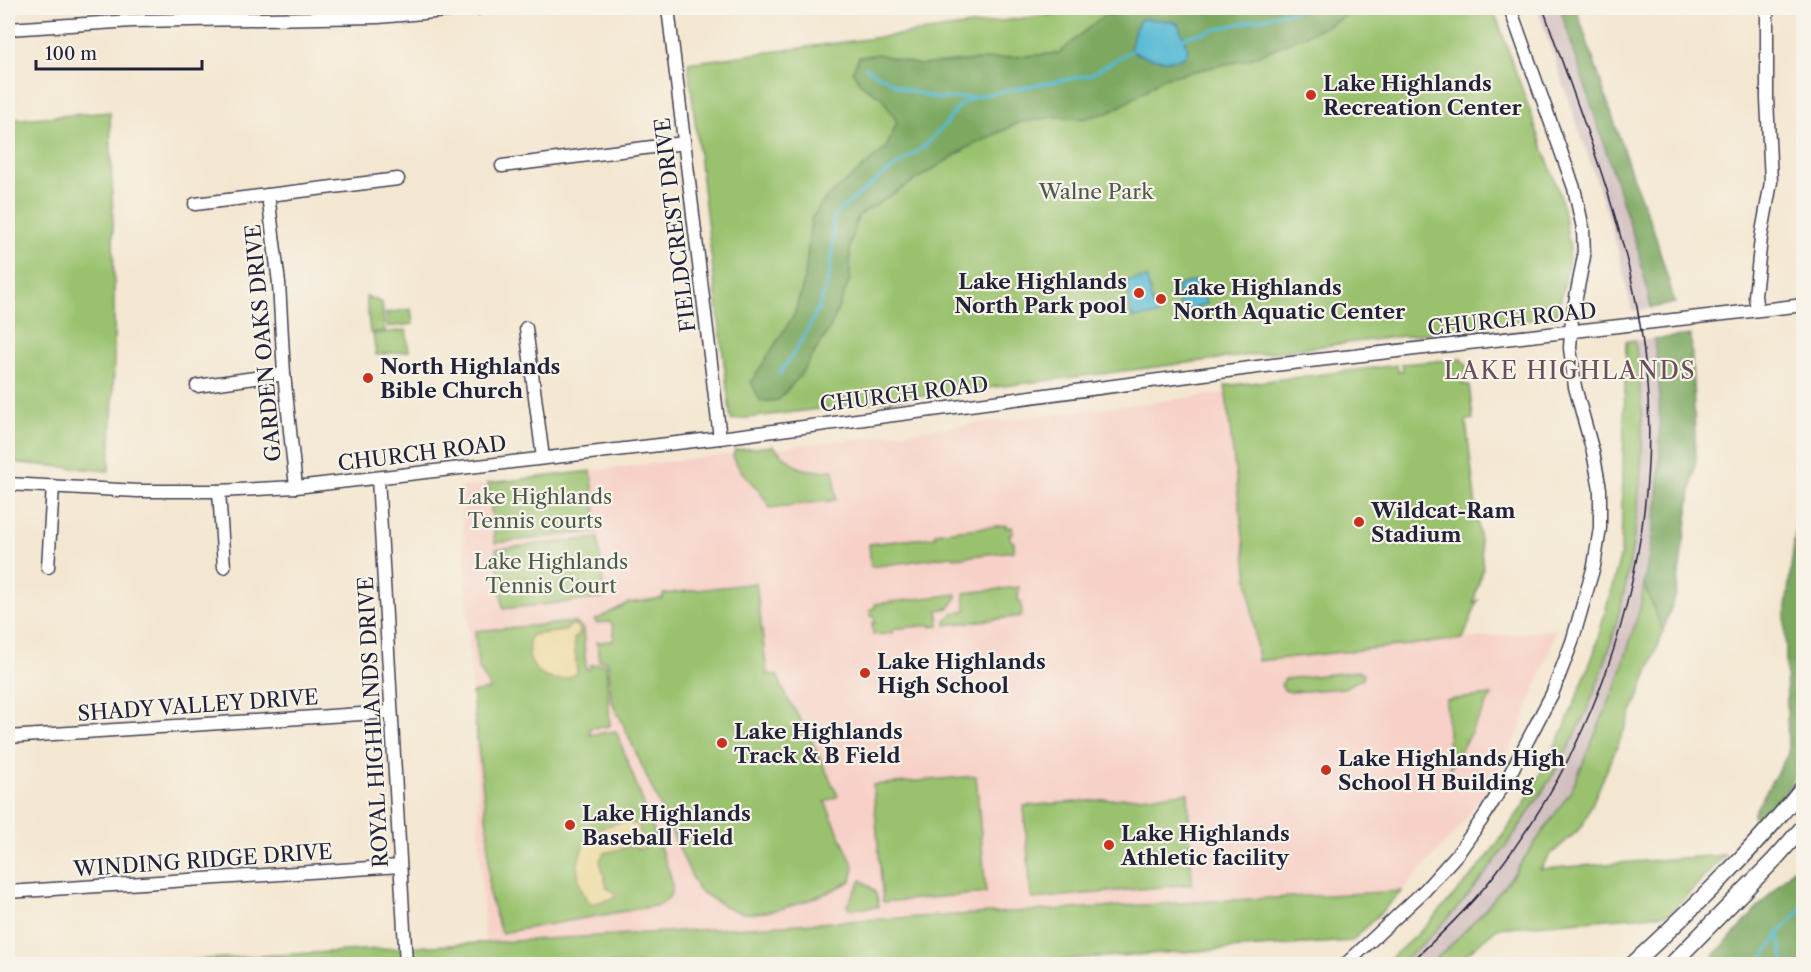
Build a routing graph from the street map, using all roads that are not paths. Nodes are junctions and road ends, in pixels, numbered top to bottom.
1 (478, 8) edge
2 (668, 8) edge
3 (1510, 8) edge
4 (1767, 8) edge
5 (8, 29) edge
6 (684, 143) junction
7 (502, 166) dead end
8 (398, 179) dead end
9 (268, 195) junction
10 (195, 204) dead end
11 (1803, 305) edge
12 (1757, 310) junction
13 (526, 328) dead end
14 (1570, 333) junction
15 (284, 375) junction
16 (197, 386) dead end
17 (720, 438) junction
18 (543, 458) junction
19 (378, 478) junction
20 (8, 484) edge
21 (53, 486) junction
22 (296, 487) junction
23 (219, 491) junction
24 (48, 567) dead end
25 (224, 567) dead end
26 (391, 712) junction
27 (8, 736) edge
28 (1803, 786) edge
29 (1803, 826) edge
30 (400, 866) junction
31 (8, 892) edge
32 (406, 964) edge
33 (1346, 964) edge
34 (1633, 964) edge
35 (1672, 964) edge

1 - 5 street
2 - 6 street, FIELDCREST DRIVE
3 - 14 street
4 - 12 street
6 - 7 street
6 - 17 street, FIELDCREST DRIVE
8 - 9 street
9 - 10 street
9 - 15 street, GARDEN OAKS DRIVE
11 - 12 street, CHURCH ROAD
12 - 14 street, CHURCH ROAD
13 - 18 street
14 - 17 street, CHURCH ROAD
14 - 33 street
15 - 16 street
15 - 22 street, GARDEN OAKS DRIVE
17 - 18 street, CHURCH ROAD
18 - 19 street, CHURCH ROAD
19 - 22 street, CHURCH ROAD
19 - 26 street, ROYAL HIGHLANDS DRIVE
20 - 21 street, CHURCH ROAD
21 - 23 street, CHURCH ROAD
21 - 24 street
22 - 23 street, CHURCH ROAD
23 - 25 street
26 - 27 street, SHADY VALLEY DRIVE
26 - 30 street, ROYAL HIGHLANDS DRIVE
28 - 34 main road
29 - 35 main road
30 - 31 street, WINDING RIDGE DRIVE
30 - 32 street, ROYAL HIGHLANDS DRIVE

